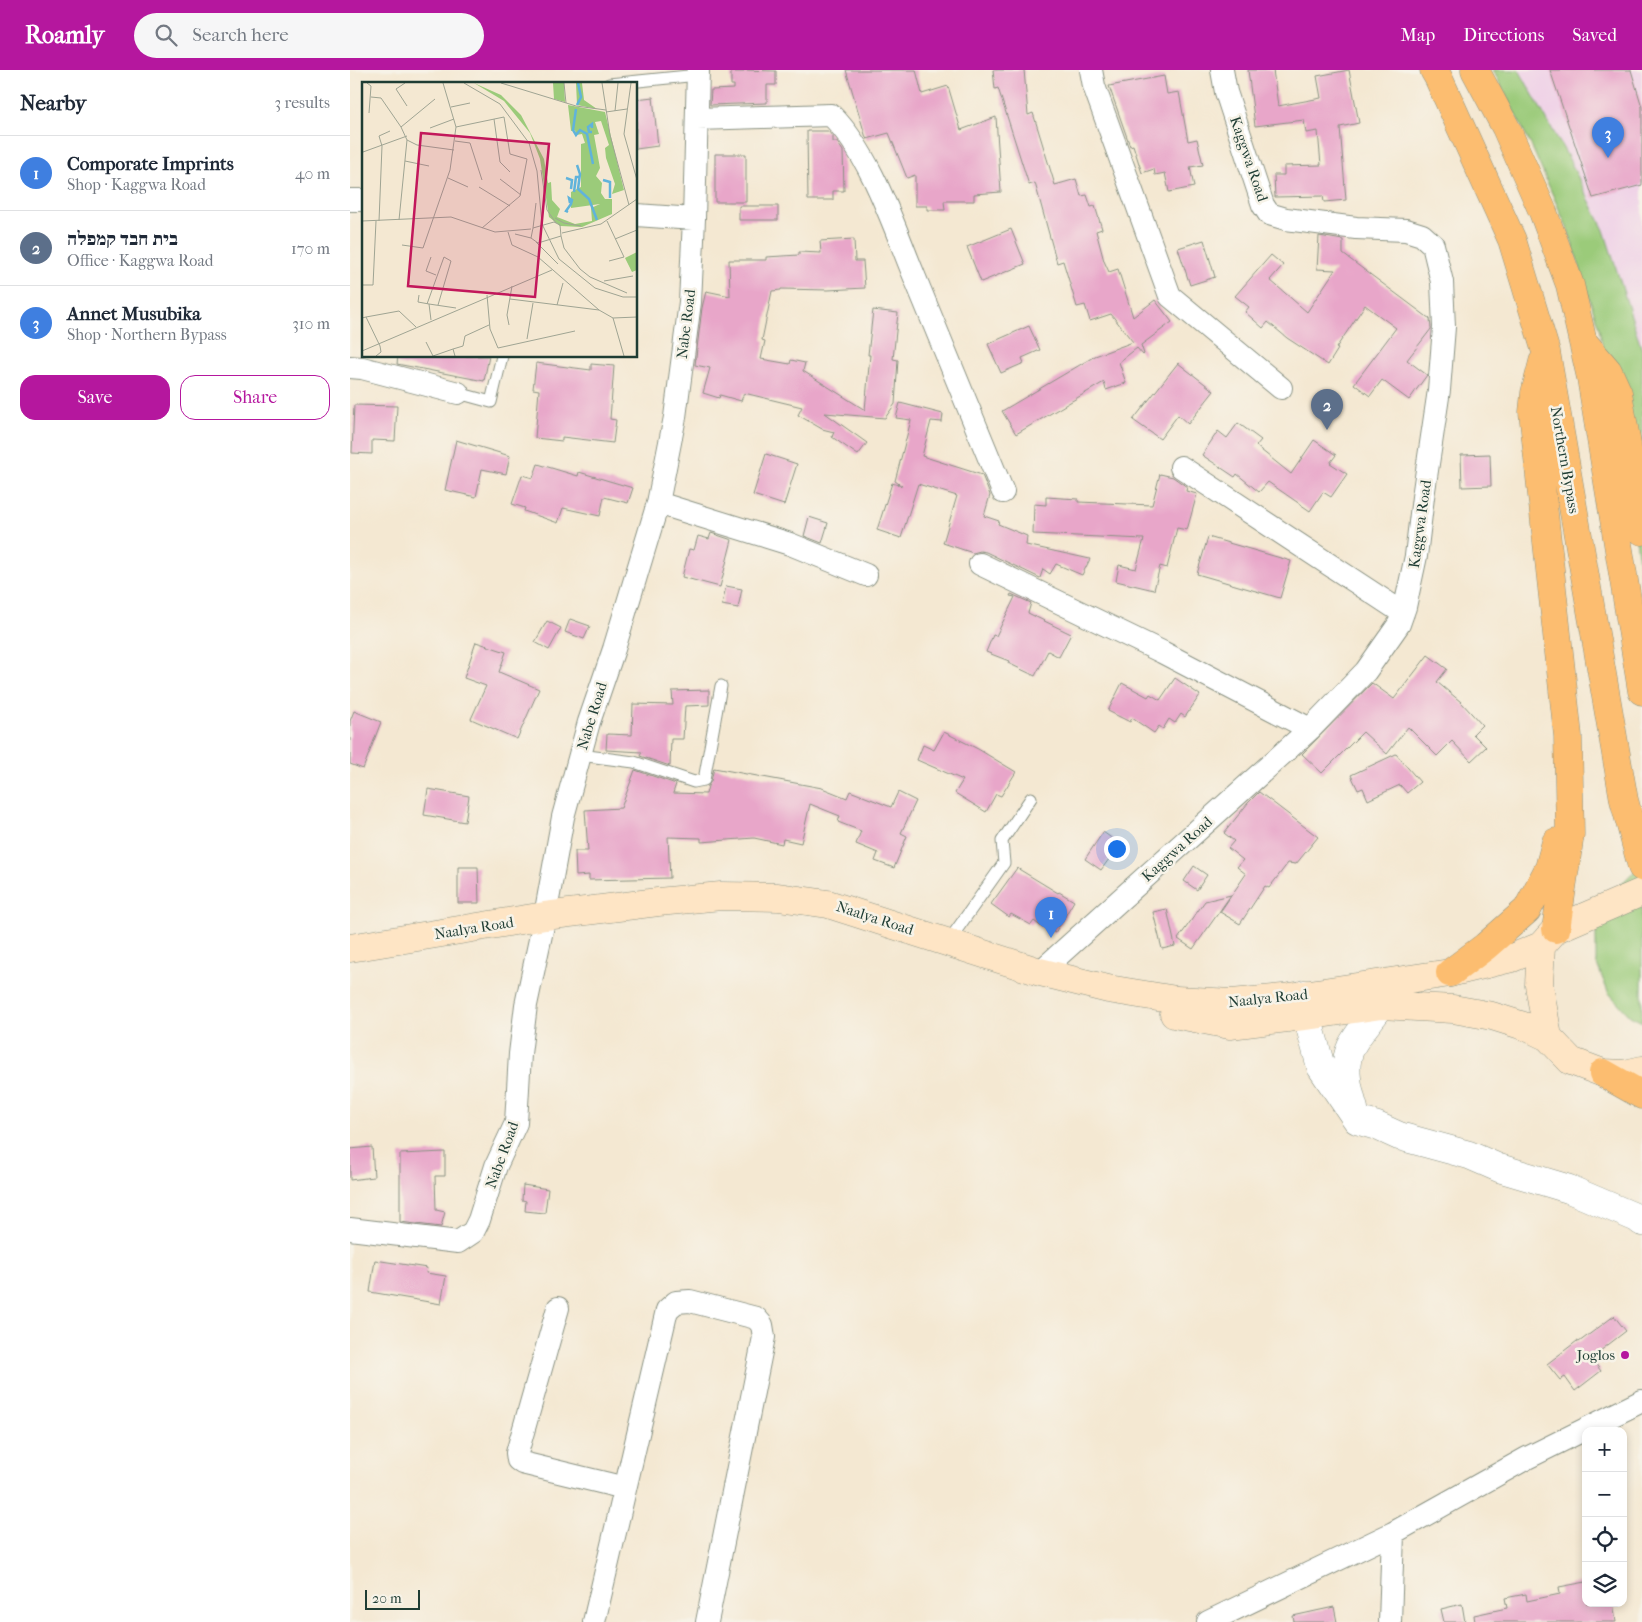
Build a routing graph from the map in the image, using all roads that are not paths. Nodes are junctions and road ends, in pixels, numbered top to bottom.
1 (1091, 70) edge
2 (1222, 70) edge
3 (1434, 70) edge
4 (1475, 70) edge
5 (698, 72) edge
6 (625, 82) edge
7 (697, 119) junction
8 (638, 215) edge
9 (694, 219) junction
10 (1582, 341) junction
11 (1546, 352) junction
12 (501, 358) edge
13 (350, 366) edge
14 (1281, 388) dead end
15 (458, 393) joint
16 (1181, 467) dead end
17 (1004, 492) dead end
18 (658, 503) junction
19 (1642, 531) edge
20 (980, 564) dead end
21 (866, 574) dead end
22 (1403, 613) junction
23 (721, 686) dead end
24 (1641, 687) edge
25 (1310, 729) junction
26 (580, 754) junction
27 (1569, 794) junction
28 (1031, 798) dead end
29 (1642, 867) edge
30 (1642, 892) edge
31 (545, 916) junction
32 (1549, 937) junction
33 (948, 942) junction
34 (350, 948) edge
35 (1040, 972) junction
36 (1450, 973) junction
37 (1387, 993) junction
38 (1306, 1005) junction
39 (1548, 1036) junction
40 (1642, 1070) edge
41 (1603, 1073) junction
42 (1642, 1095) edge
43 (1357, 1120) junction
44 (1642, 1222) edge
45 (350, 1229) edge
46 (558, 1308) dead end
47 (1642, 1401) edge
48 (625, 1488) junction
49 (1393, 1533) junction
50 (594, 1622) edge
51 (707, 1622) edge
52 (1208, 1622) edge
53 (1390, 1622) edge

1 - 14 street
2 - 22 street, Kaggwa Road
3 - 11 highway, Northern Bypass
4 - 10 highway
5 - 6 lane
5 - 7 street, Nabe Road
7 - 9 street, Nabe Road
7 - 17 street
8 - 9 street
9 - 18 street, Nabe Road
10 - 19 highway
10 - 24 highway
11 - 27 highway
11 - 29 highway, Northern Bypass
12 - 15 lane
13 - 15 street
16 - 22 street
18 - 21 street
18 - 26 street, Nabe Road
20 - 25 street
22 - 25 street, Kaggwa Road
23 - 26 lane
25 - 35 street, Kaggwa Road
26 - 31 street, Nabe Road
27 - 32 highway
27 - 36 highway
28 - 33 lane
30 - 32 main road
31 - 33 main road, Naalya Road
31 - 34 main road, Naalya Road
31 - 45 street, Nabe Road
32 - 36 main road
32 - 39 main road
33 - 35 main road, Naalya Road
35 - 38 main road, Naalya Road
36 - 37 main road
37 - 38 main road, Naalya Road
37 - 39 main road
37 - 43 street
38 - 43 street
39 - 41 main road
40 - 41 main road
41 - 42 highway
43 - 44 street
46 - 48 street
47 - 49 street
48 - 50 street
48 - 51 street
49 - 52 street
49 - 53 street

